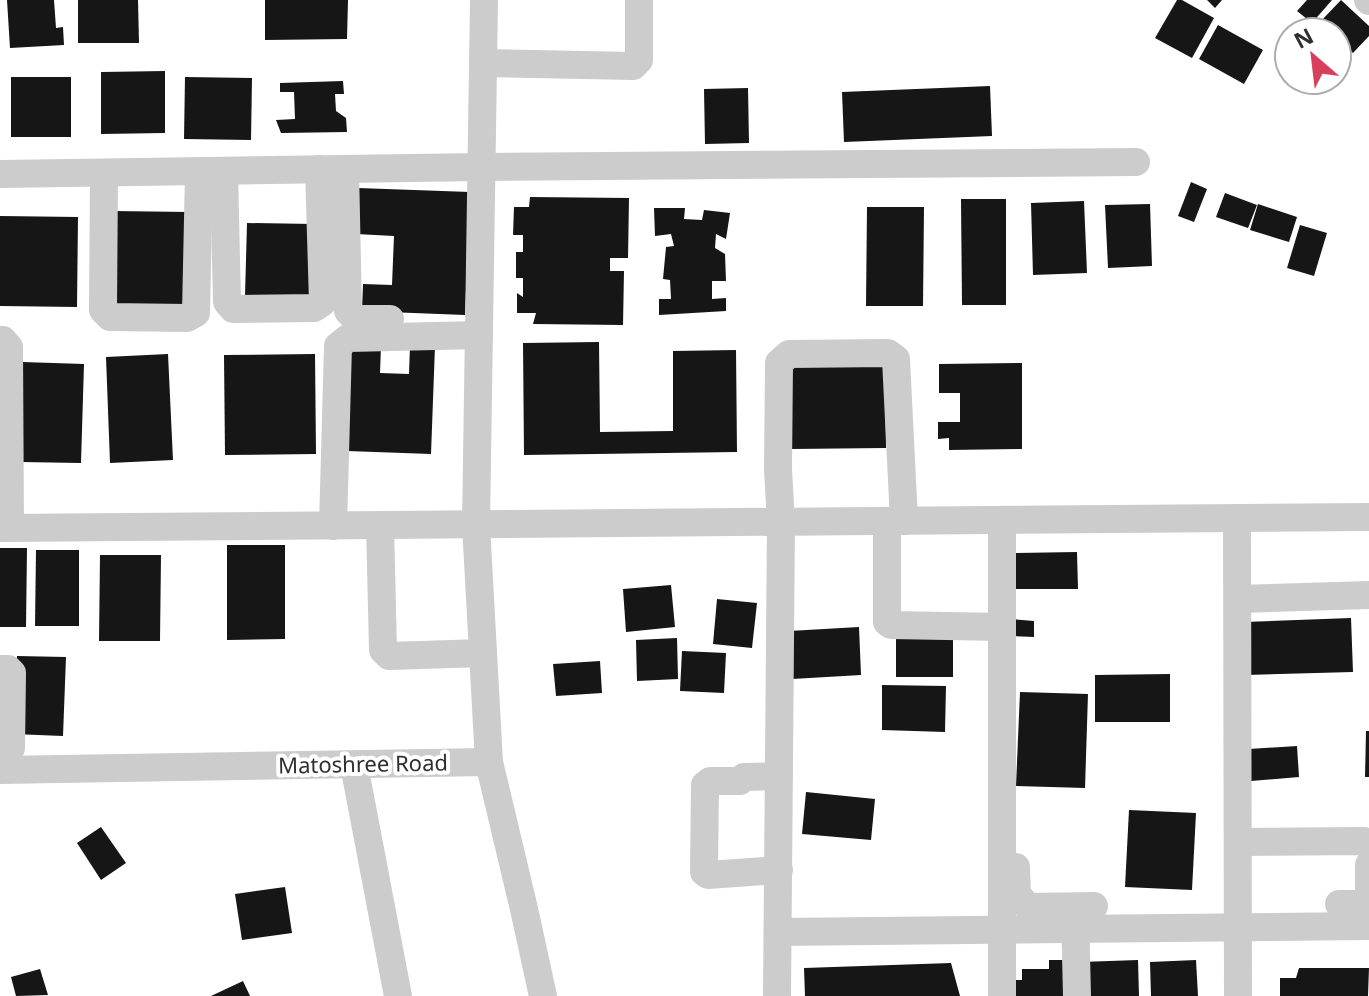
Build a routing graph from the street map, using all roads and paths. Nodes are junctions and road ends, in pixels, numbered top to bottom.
1 (484, 0) edge
2 (639, 0) edge
3 (483, 63) junction
4 (1136, 162) dead end
5 (482, 167) junction
6 (332, 169) junction
7 (212, 172) junction
8 (104, 173) junction
9 (0, 174) edge
10 (479, 328) junction
11 (0, 340) edge
12 (1369, 517) edge
13 (1237, 518) junction
14 (1002, 520) junction
15 (896, 521) junction
16 (781, 522) junction
17 (380, 525) junction
18 (476, 525) junction
19 (333, 526) junction
20 (5, 528) edge
21 (1369, 595) edge
22 (1238, 599) junction
23 (1002, 622) junction
24 (483, 653) junction
25 (0, 669) edge
26 (0, 752) edge
27 (489, 762) junction
28 (354, 765) junction
29 (0, 770) edge
30 (779, 776) junction
31 (1238, 842) junction
32 (1369, 845) edge
33 (1369, 865) edge
34 (779, 870) junction
35 (1018, 897) junction
36 (1339, 904) dead end
37 (1369, 904) edge
38 (1087, 911) junction
39 (1369, 913) edge
40 (1369, 926) edge
41 (1238, 928) junction
42 (778, 932) junction
43 (398, 996) edge
44 (543, 996) edge
45 (777, 996) edge
46 (1002, 996) edge
47 (1077, 996) edge
48 (1238, 996) edge

1 - 3 street
2 - 3 street
3 - 5 street
4 - 5 street
5 - 6 street
5 - 10 street
6 - 7 street
6 - 7 street
6 - 10 street
7 - 8 street
7 - 8 street
8 - 9 street
10 - 18 street
10 - 19 street
11 - 20 street
12 - 13 street
13 - 14 street
13 - 22 street
14 - 15 street
14 - 23 street
15 - 16 street
15 - 16 street
15 - 23 street
16 - 18 street
16 - 30 street
17 - 18 street
17 - 19 street
17 - 24 street
18 - 24 street
19 - 20 street
21 - 22 street
22 - 31 street
23 - 35 street
24 - 27 street
25 - 26 street
27 - 28 street, Matoshree Road
27 - 44 street
28 - 29 street, Matoshree Road
28 - 43 street
30 - 34 street
30 - 34 street
31 - 32 street
31 - 41 street
33 - 37 street
34 - 42 street
35 - 38 street
35 - 42 street
35 - 46 street
36 - 37 street
37 - 39 street
38 - 41 street
38 - 47 street
40 - 41 street
41 - 48 street
42 - 45 street

